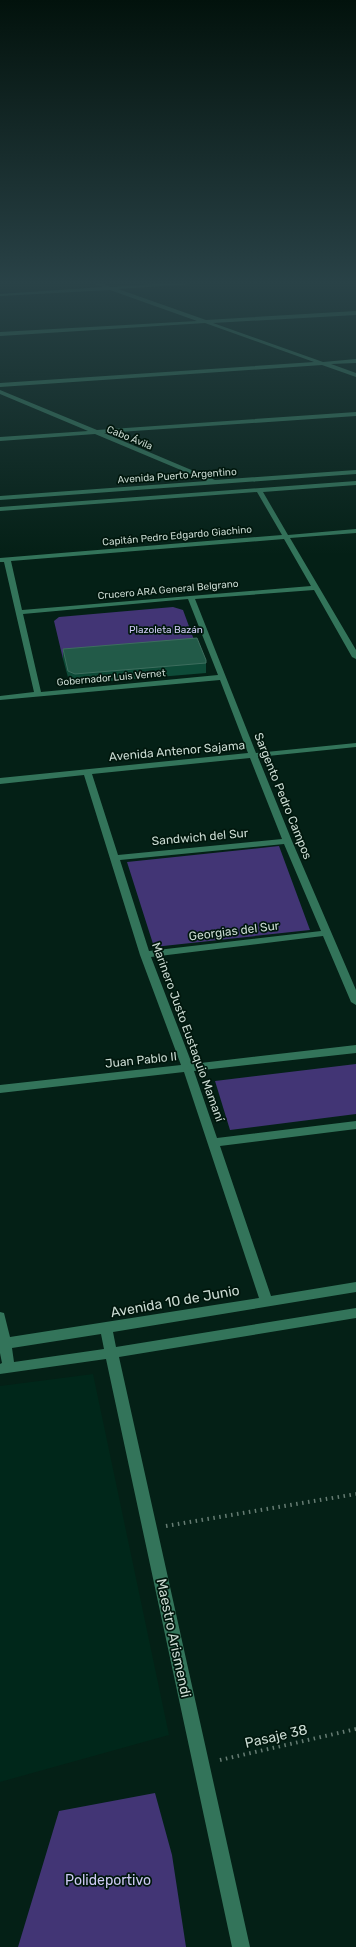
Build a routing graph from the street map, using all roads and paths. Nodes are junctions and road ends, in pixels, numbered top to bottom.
1 (177, 373) edge
2 (0, 385) edge
3 (0, 392) edge
4 (356, 414) edge
5 (94, 433) junction
6 (0, 439) edge
7 (356, 472) edge
8 (214, 483) junction
9 (356, 483) edge
10 (259, 490) junction
11 (229, 492) junction
12 (0, 498) edge
13 (0, 508) edge
14 (356, 532) edge
15 (284, 536) junction
16 (4, 559) edge
17 (317, 588) junction
18 (191, 597) junction
19 (20, 612) junction
20 (356, 657) edge
21 (223, 677) junction
22 (38, 694) junction
23 (0, 698) edge
24 (356, 745) edge
25 (254, 756) junction
26 (87, 772) junction
27 (0, 781) edge
28 (287, 841) junction
29 (115, 858) junction
30 (326, 933) junction
31 (145, 955) junction
32 (356, 1002) edge
33 (356, 1049) edge
34 (188, 1068) junction
35 (0, 1088) edge
36 (356, 1125) edge
37 (213, 1143) junction
38 (356, 1287) edge
39 (266, 1300) junction
40 (356, 1312) edge
41 (0, 1317) edge
42 (106, 1329) junction
43 (2, 1344) edge
44 (112, 1353) junction
45 (4, 1368) edge
46 (356, 1494) edge
47 (150, 1529) junction
48 (356, 1729) edge
49 (201, 1764) junction
50 (241, 1947) edge

1 - 2 street
3 - 5 street, Cabo Ávila
4 - 5 street
5 - 6 street
5 - 8 street, Cabo Ávila
7 - 8 street, Avenida Puerto Argentino
8 - 11 street, Cabo Ávila
8 - 12 street, Avenida Puerto Argentino
9 - 10 street, Avenida Puerto Argentino
10 - 11 street, Avenida Puerto Argentino
10 - 15 street
11 - 13 street, Avenida Puerto Argentino
14 - 15 street, Capitán Pedro Edgardo Giachino
15 - 16 street, Capitán Pedro Edgardo Giachino
15 - 17 street
16 - 19 street
17 - 18 street, Crucero ARA General Belgrano
17 - 20 street
18 - 19 street, Crucero ARA General Belgrano
18 - 21 street, Sargento Pedro Campos
19 - 22 street
21 - 22 street, Gobernador Luis Vernet
21 - 25 street, Sargento Pedro Campos
22 - 23 street, Gobernador Luis Vernet
24 - 25 street, Avenida Antenor Sajama
25 - 26 street, Avenida Antenor Sajama
25 - 28 street, Sargento Pedro Campos
26 - 27 street, Avenida Antenor Sajama
26 - 29 street, Marinero Justo Eustaquio Mamaní
28 - 29 street, Sandwich del Sur
28 - 30 street, Sargento Pedro Campos
29 - 31 street, Marinero Justo Eustaquio Mamaní
30 - 31 street, Georgias del Sur
30 - 32 street, Sargento Pedro Campos
31 - 34 street, Marinero Justo Eustaquio Mamaní
33 - 34 street, Juan Pablo II
34 - 35 street, Juan Pablo II
34 - 37 street, Marinero Justo Eustaquio Mamaní
36 - 37 street
37 - 39 street, Marinero Justo Eustaquio Mamaní
38 - 39 street, Avenida 10 de Junio
39 - 42 street, Avenida 10 de Junio
40 - 44 street
41 - 43 street
42 - 43 street, Avenida 10 de Junio
42 - 44 street, Maestro Arismendi
43 - 45 street
44 - 45 street
44 - 47 street, Maestro Arismendi
46 - 47 path
47 - 49 street, Maestro Arismendi
48 - 49 path, Pasaje 38
49 - 50 street, Maestro Arismendi

